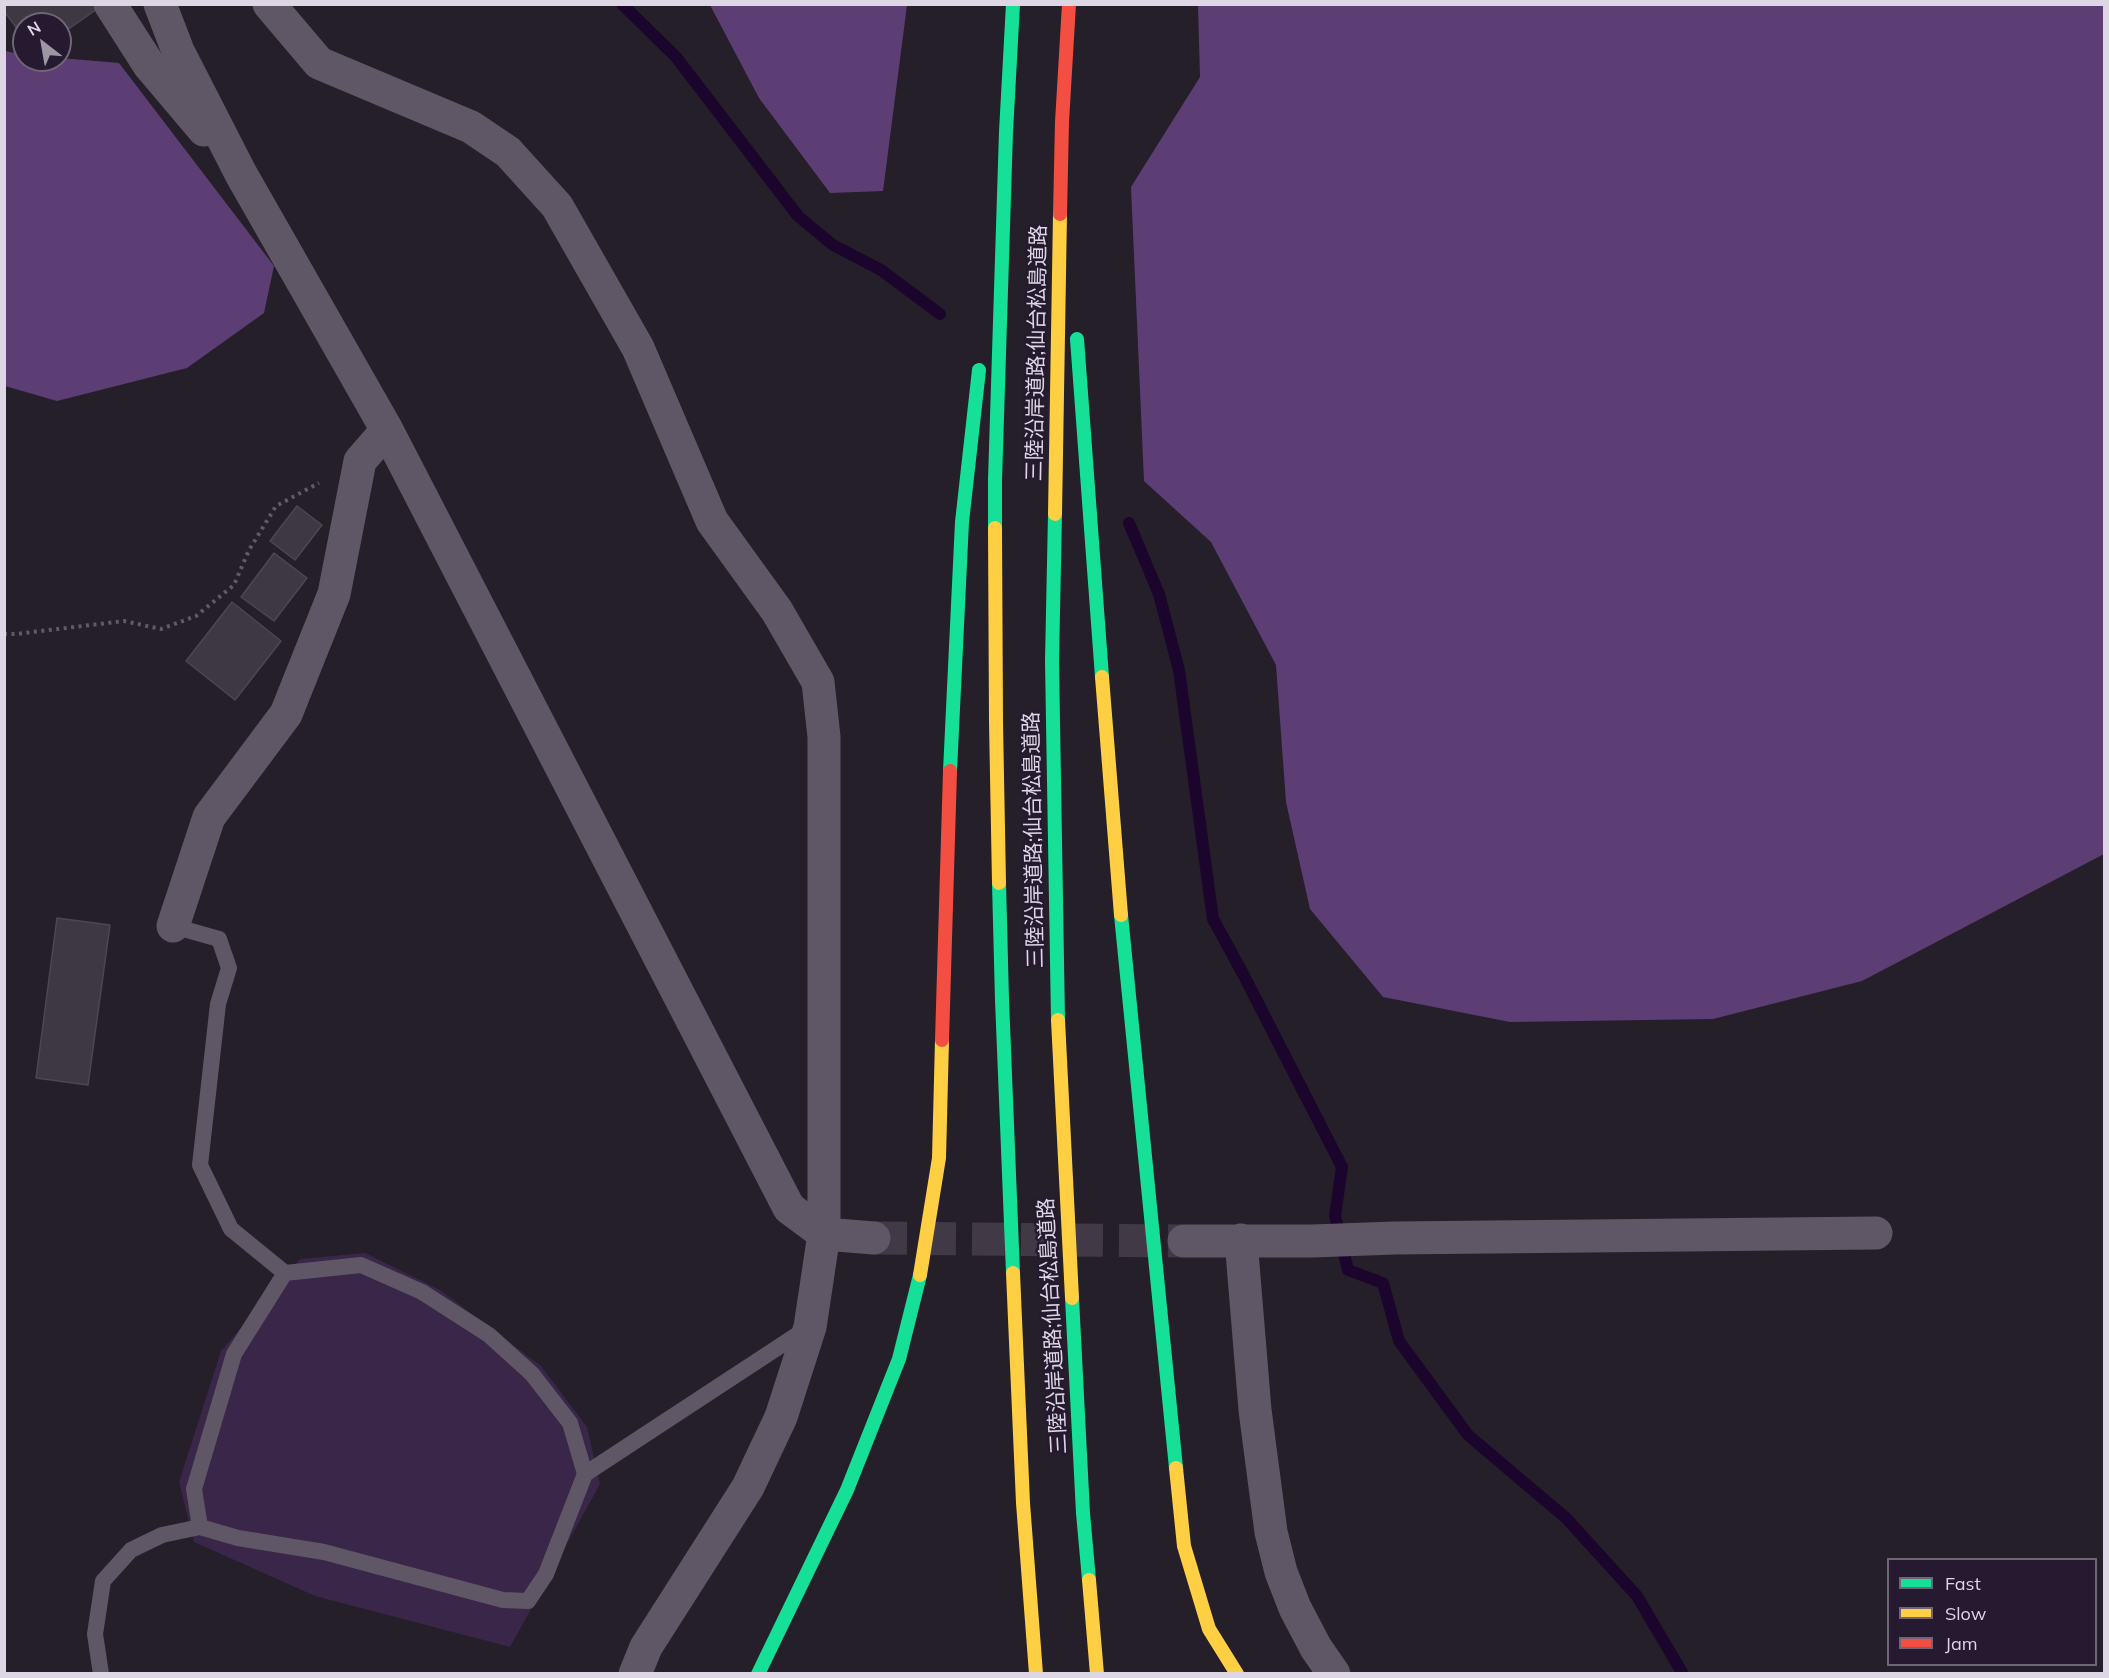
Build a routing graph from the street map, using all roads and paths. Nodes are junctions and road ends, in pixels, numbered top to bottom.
1 (110, 4) edge
2 (160, 4) edge
3 (269, 4) edge
4 (1013, 4) edge
5 (1069, 4) edge
6 (1062, 122) junction
7 (1006, 132) junction
8 (241, 174) junction
9 (1073, 276) dead end
10 (987, 298) dead end
11 (1076, 323) dead end
12 (981, 357) dead end
13 (387, 430) junction
14 (360, 461) junction
15 (4, 634) edge
16 (173, 926) joint
17 (1876, 1233) dead end
18 (824, 1234) junction
19 (874, 1238) tunnel mouth
20 (1241, 1240) junction
21 (1184, 1241) tunnel mouth
22 (285, 1273) junction
23 (810, 1327) junction
24 (585, 1474) junction
25 (200, 1527) junction
26 (101, 1674) edge
27 (635, 1674) edge
28 (758, 1674) edge
29 (1036, 1674) edge
30 (1097, 1674) edge
31 (1237, 1674) edge
32 (1334, 1674) edge

1 - 8 street
2 - 8 street
3 - 18 street
4 - 7 highway, 三陸沿岸道路;仙台松島道路
5 - 6 highway, 三陸沿岸道路;仙台松島道路
6 - 9 highway
6 - 30 highway, 三陸沿岸道路;仙台松島道路
7 - 10 highway
7 - 29 highway, 三陸沿岸道路;仙台松島道路
8 - 13 street
11 - 31 highway
12 - 28 highway
13 - 14 street
13 - 18 street
14 - 15 path
14 - 16 street
16 - 22 lane
17 - 20 street
18 - 19 street
18 - 23 street
20 - 21 street
20 - 32 street
22 - 24 lane
22 - 25 lane
23 - 24 lane
23 - 27 street
24 - 25 lane
25 - 26 lane

